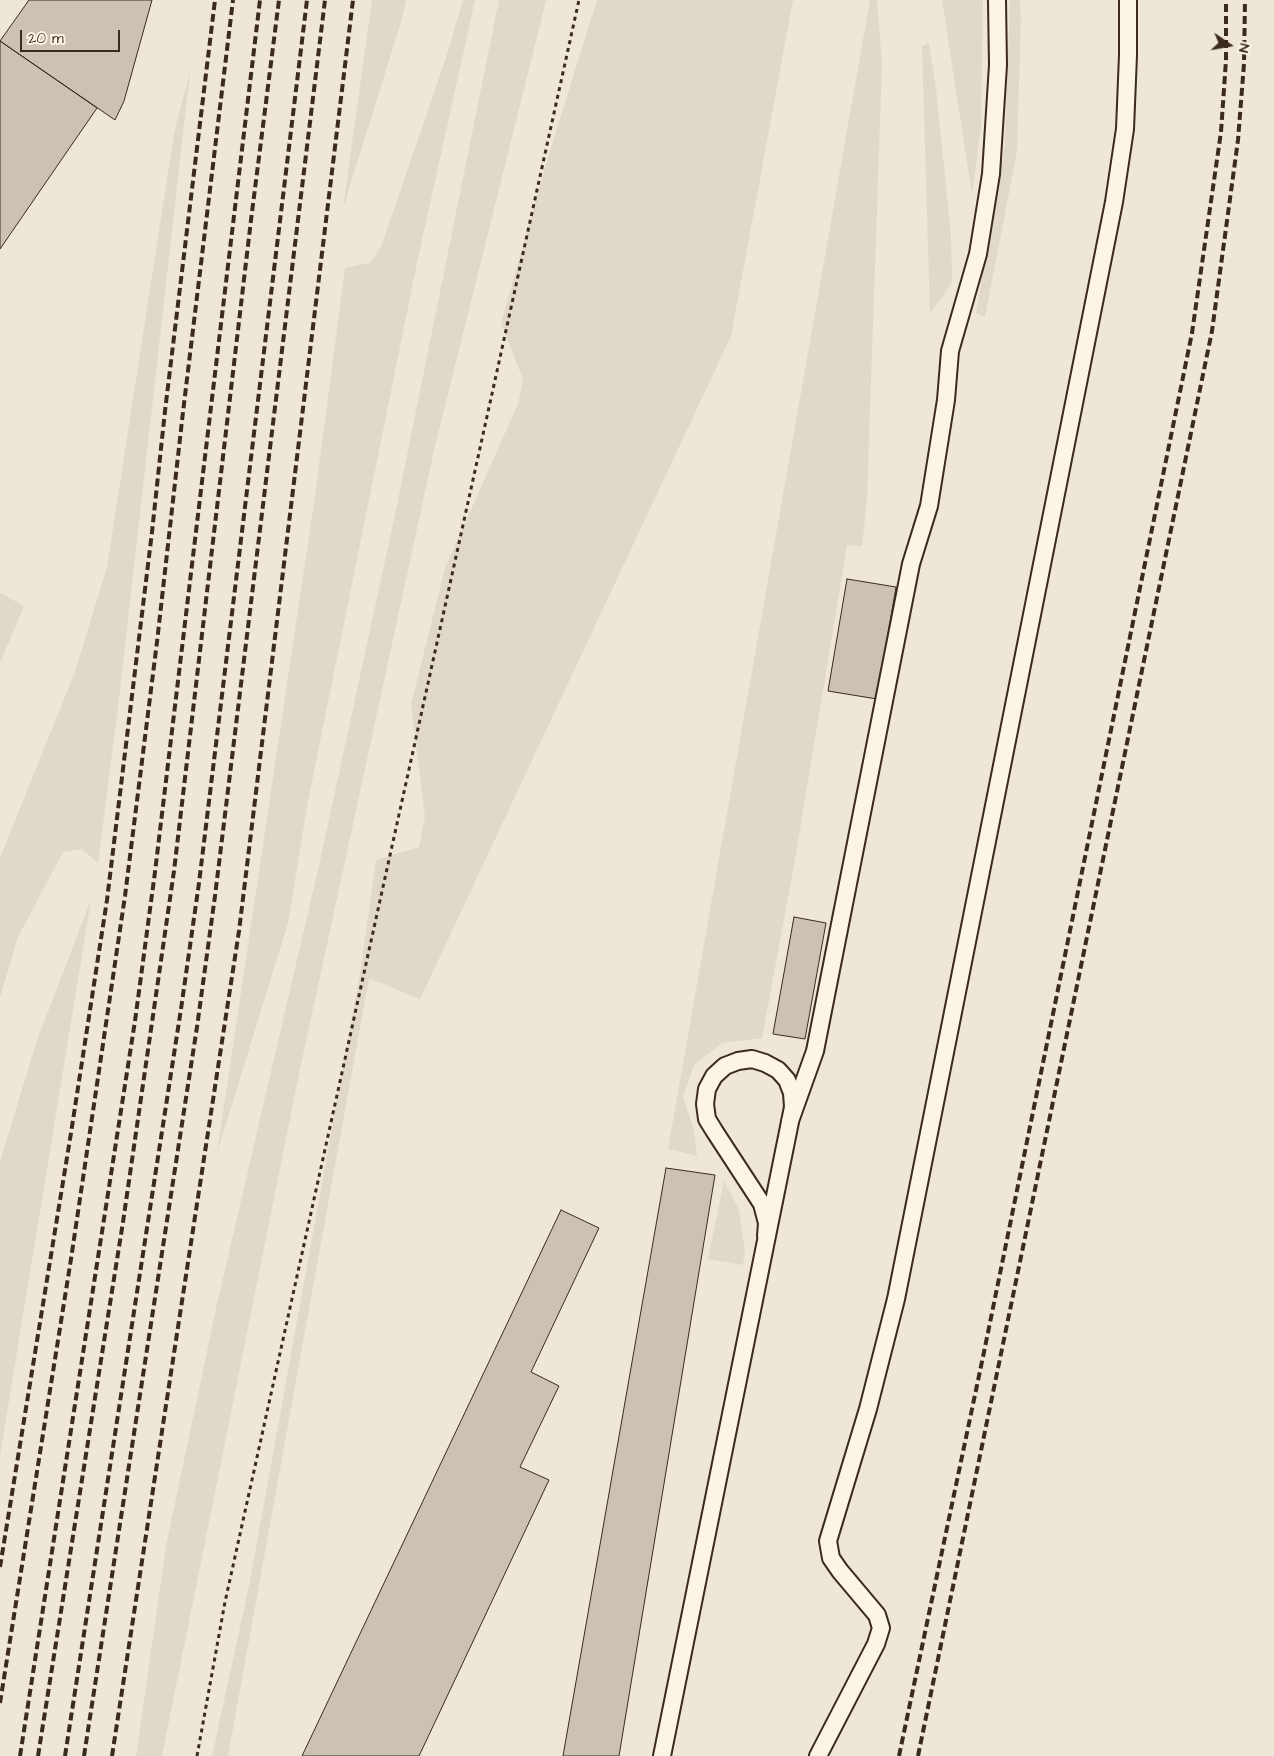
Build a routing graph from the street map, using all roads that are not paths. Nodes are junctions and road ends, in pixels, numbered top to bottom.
1 (997, 0) edge
2 (1128, 0) edge
3 (790, 1121) junction
4 (766, 1236) junction
5 (662, 1756) edge
6 (818, 1756) edge

1 - 3 lane
2 - 6 lane
3 - 4 lane
3 - 4 lane
4 - 5 lane

